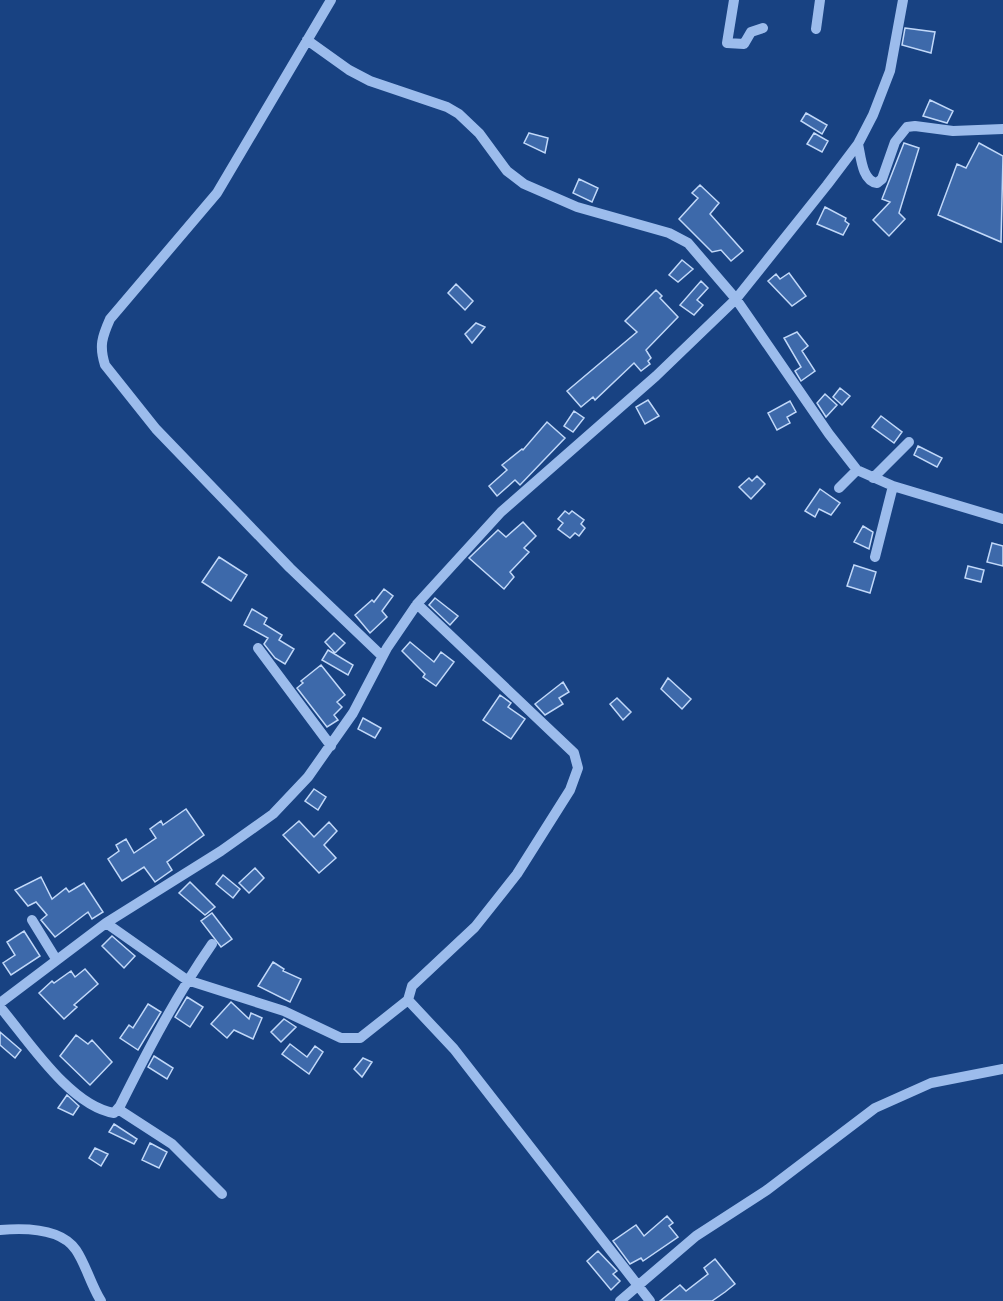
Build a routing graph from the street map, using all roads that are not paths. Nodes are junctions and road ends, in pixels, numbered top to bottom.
1 (331, 0) edge
2 (734, 0) edge
3 (820, 0) edge
4 (903, 0) edge
5 (763, 28) dead end
6 (816, 29) dead end
7 (307, 40) junction
8 (1003, 129) edge
9 (858, 144) junction
10 (736, 299) junction
11 (909, 442) dead end
12 (857, 470) junction
13 (873, 478) junction
14 (893, 486) junction
15 (839, 488) dead end
16 (1003, 519) edge
17 (875, 556) dead end
18 (417, 604) junction
19 (258, 648) dead end
20 (382, 656) junction
21 (331, 746) junction
22 (32, 920) dead end
23 (106, 923) junction
24 (212, 944) dead end
25 (56, 959) junction
26 (187, 980) junction
27 (408, 1000) junction
28 (0, 1005) edge
29 (1003, 1069) edge
30 (118, 1109) junction
31 (222, 1194) dead end
32 (0, 1230) edge
33 (636, 1286) junction
34 (101, 1301) edge
35 (620, 1301) edge
36 (650, 1301) edge

1 - 7 street
2 - 5 street
3 - 6 street
4 - 9 street
7 - 10 street
7 - 20 street
8 - 9 street
9 - 10 street
10 - 12 street
10 - 18 street
11 - 13 street
12 - 13 street
12 - 15 street
13 - 14 street
14 - 16 street
14 - 17 street
18 - 20 street
18 - 27 street
19 - 21 street
20 - 21 street
21 - 23 street
22 - 25 street
23 - 25 street
23 - 26 street
24 - 26 street
25 - 28 street
26 - 27 street
26 - 30 street
27 - 33 street
28 - 30 street
29 - 33 street
30 - 31 street
32 - 34 street
33 - 35 street
33 - 36 street

